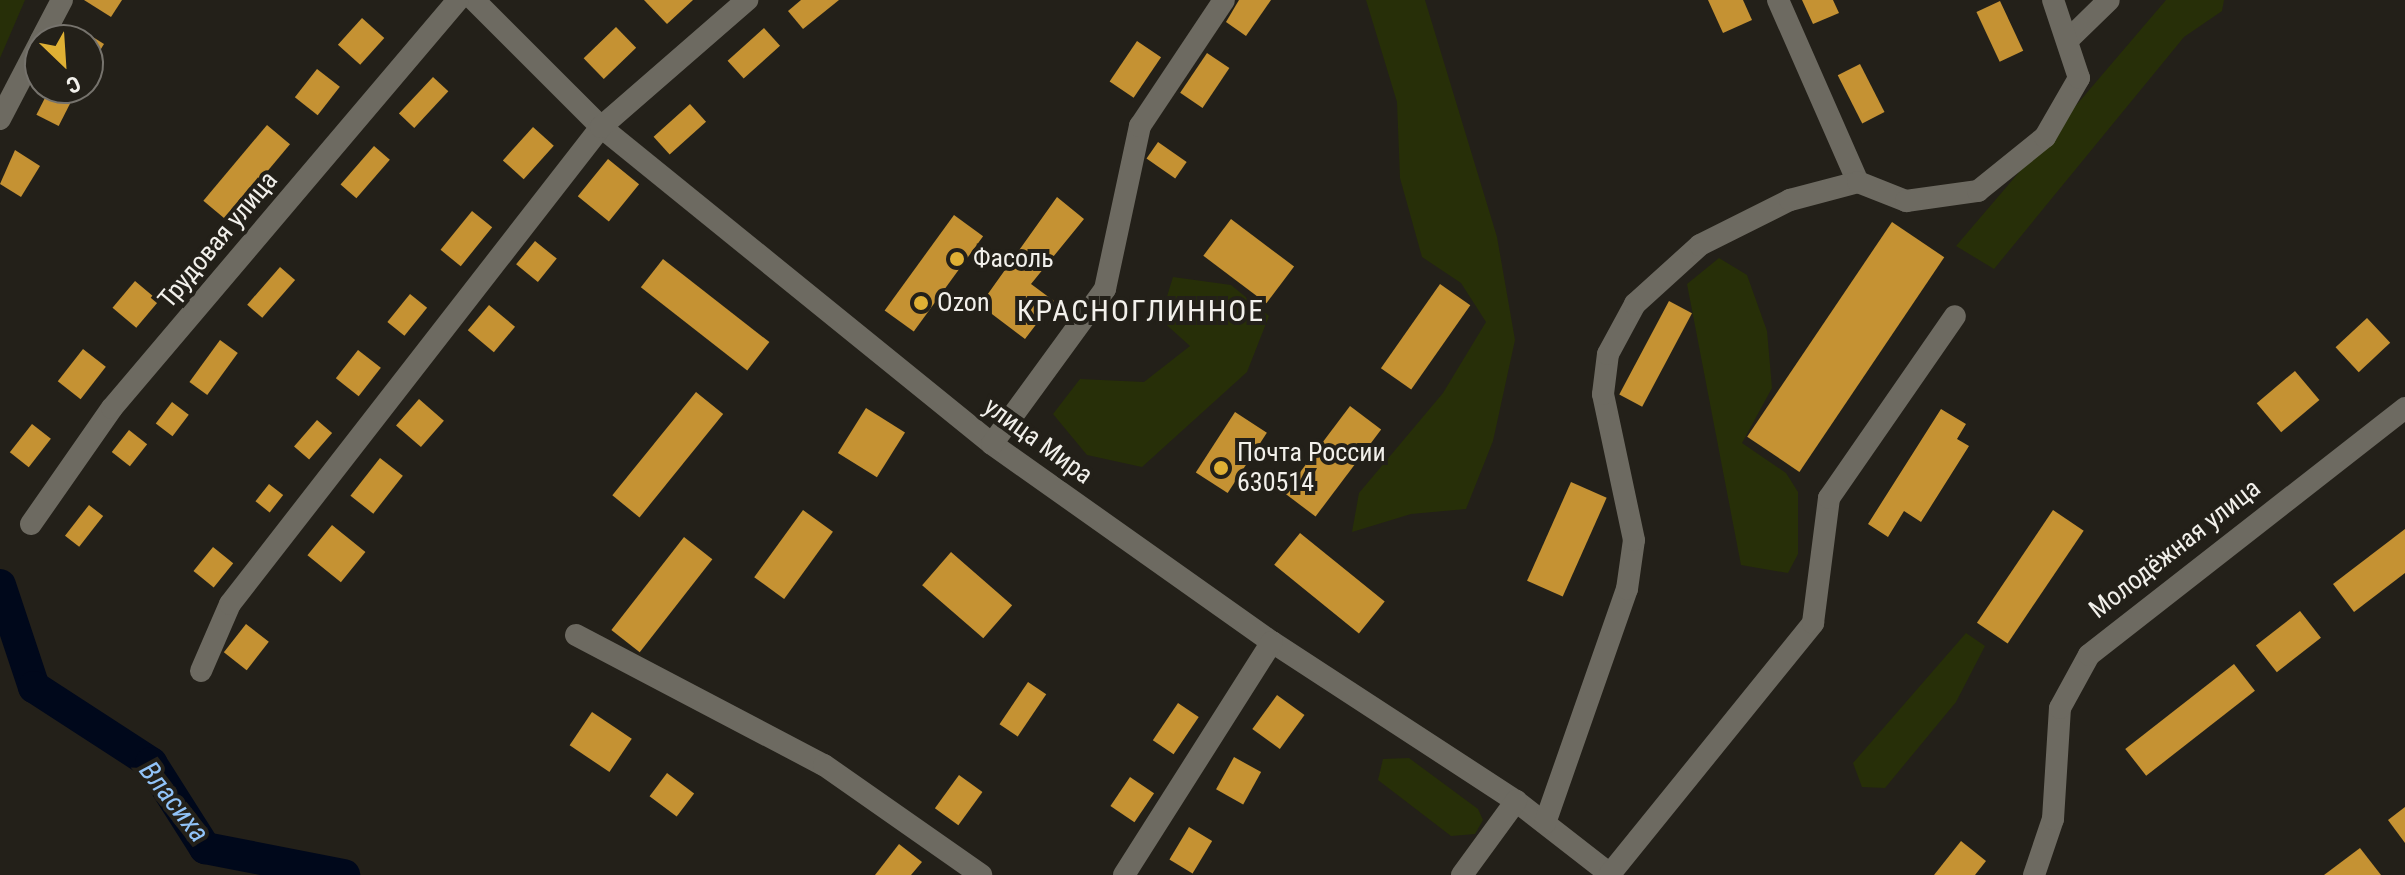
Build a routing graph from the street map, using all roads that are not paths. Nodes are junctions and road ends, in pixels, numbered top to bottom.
1 (62, 0) edge
2 (458, 0) edge
3 (474, 0) edge
4 (747, 0) edge
5 (1224, 0) edge
6 (1778, 0) edge
7 (2053, 0) edge
8 (2109, 0) edge
9 (49, 24) edge
10 (2070, 38) junction
11 (24, 72) edge
12 (0, 119) edge
13 (601, 127) junction
14 (1858, 182) junction
15 (1955, 316) dead end
16 (2405, 408) edge
17 (992, 444) junction
18 (31, 524) dead end
19 (576, 635) dead end
20 (1272, 642) junction
21 (201, 671) dead end
22 (1516, 801) junction
23 (1545, 823) junction
24 (981, 875) edge
25 (1124, 875) edge
26 (1462, 875) edge
27 (1610, 875) edge
28 (2034, 875) edge

1 - 9 street
2 - 18 street, Трудовая улица
3 - 13 street, улица Мира
4 - 13 street
5 - 17 street
6 - 14 street
7 - 10 street
8 - 10 street
10 - 14 street
11 - 12 street
13 - 17 street, улица Мира
13 - 21 street
14 - 23 street
15 - 27 street
16 - 28 street, Молодёжная улица
17 - 20 street, улица Мира
19 - 24 street
20 - 22 street, улица Мира
20 - 25 street
22 - 23 street, улица Мира
22 - 26 street
23 - 27 street, улица Мира

